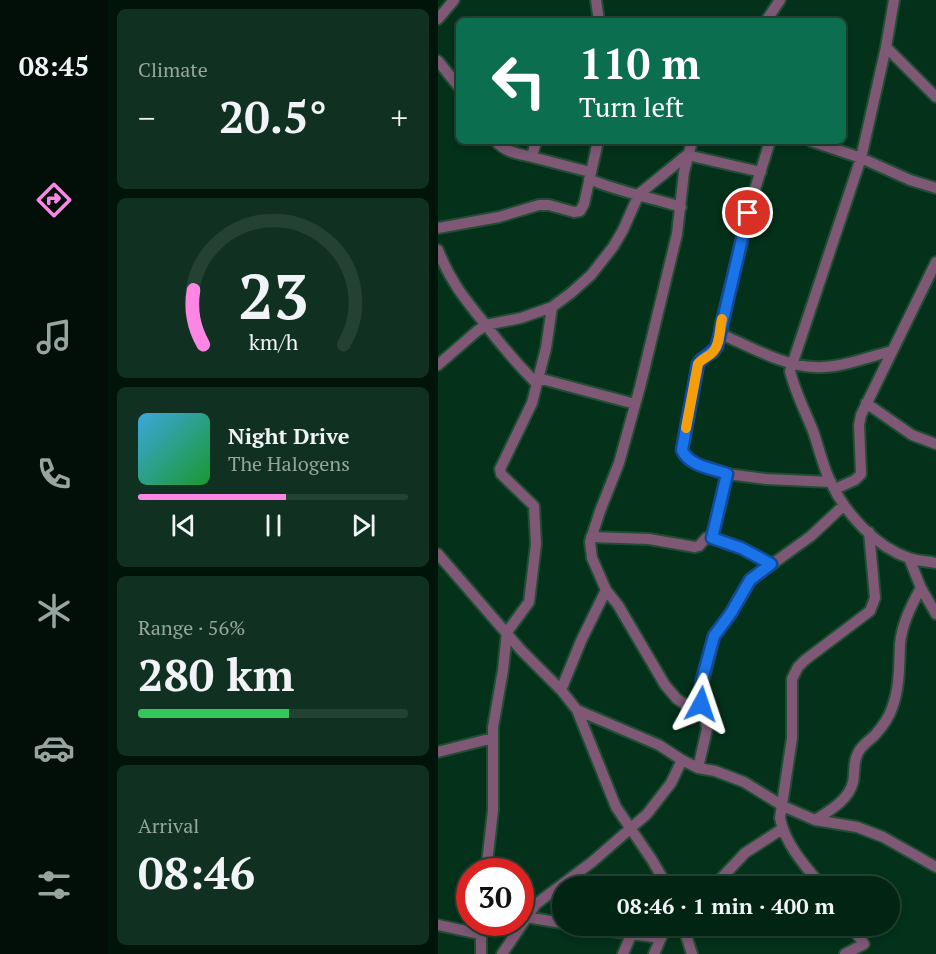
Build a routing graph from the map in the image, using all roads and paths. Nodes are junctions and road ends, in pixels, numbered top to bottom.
1 (454, 0) edge
2 (596, 0) edge
3 (780, 0) edge
4 (894, 0) edge
5 (438, 18) edge
6 (599, 18) edge
7 (770, 18) edge
8 (886, 47) junction
9 (438, 61) edge
10 (456, 81) edge
11 (936, 98) edge
12 (498, 144) edge
13 (535, 144) edge
14 (597, 144) edge
15 (769, 144) edge
16 (820, 144) edge
17 (688, 146) edge
18 (532, 157) junction
19 (861, 158) junction
20 (761, 172) junction
21 (589, 176) junction
22 (936, 188) edge
23 (639, 194) junction
24 (681, 207) junction
25 (438, 228) edge
26 (438, 250) edge
27 (936, 262) edge
28 (552, 307) junction
29 (486, 325) junction
30 (721, 332) junction
31 (892, 351) junction
32 (793, 364) junction
33 (438, 365) edge
34 (537, 381) junction
35 (866, 403) junction
36 (635, 404) junction
37 (936, 444) edge
38 (727, 474) junction
39 (833, 486) junction
40 (844, 505) junction
41 (869, 532) junction
42 (591, 537) junction
43 (712, 538) junction
44 (438, 554) edge
45 (909, 558) junction
46 (936, 563) edge
47 (771, 564) junction
48 (921, 588) junction
49 (606, 590) junction
50 (936, 615) edge
51 (507, 632) junction
52 (561, 690) junction
53 (577, 710) junction
54 (704, 716) junction
55 (493, 738) junction
56 (438, 752) edge
57 (682, 760) junction
58 (698, 768) junction
59 (783, 806) junction
60 (815, 820) junction
61 (782, 829) junction
62 (630, 830) junction
63 (488, 858) edge
64 (936, 867) edge
65 (661, 876) edge
66 (724, 876) edge
67 (814, 876) edge
68 (534, 907) edge
69 (534, 918) edge
70 (552, 921) edge
71 (438, 925) edge
72 (456, 926) edge
73 (480, 936) edge
74 (514, 936) edge
75 (631, 936) edge
76 (641, 936) edge
77 (686, 936) edge
78 (858, 936) edge
79 (661, 938) joint
80 (864, 944) junction
81 (481, 954) edge
82 (502, 954) edge
83 (623, 954) edge
84 (654, 954) edge
85 (692, 954) edge
86 (845, 954) edge
87 (871, 954) edge

1 - 5 street
2 - 6 street
3 - 7 street
4 - 8 street
8 - 11 street
8 - 19 street
9 - 10 street
12 - 18 street
13 - 18 street
14 - 21 street
15 - 20 street
16 - 19 street
17 - 20 street
17 - 23 street
17 - 24 street
18 - 21 street
19 - 22 street
19 - 32 street
20 - 30 street
21 - 23 street
21 - 25 street
23 - 24 street
23 - 28 street
24 - 36 street
26 - 29 street
27 - 31 street
28 - 29 street
28 - 34 street
29 - 33 street
29 - 34 street
30 - 32 street
30 - 38 street
31 - 32 street
31 - 35 street
32 - 39 street
34 - 36 street
34 - 51 street
35 - 37 street
35 - 39 street
36 - 42 street
38 - 39 street
38 - 43 street
39 - 40 street
40 - 41 street
40 - 47 street
41 - 45 street
41 - 59 street
42 - 43 street
42 - 49 street
43 - 47 street
44 - 51 street
45 - 46 street
45 - 48 street
47 - 54 street
48 - 50 street
48 - 60 street
49 - 52 street
49 - 54 street
51 - 52 street
51 - 55 street
52 - 53 street
53 - 57 street
53 - 62 street
54 - 58 street
55 - 56 street
55 - 63 street
57 - 58 street
57 - 62 street
58 - 59 street
59 - 60 street
59 - 61 street
60 - 64 street
61 - 66 street
61 - 67 street
62 - 65 street
62 - 68 street
69 - 70 street
71 - 72 street
73 - 81 street
74 - 82 street
75 - 83 street
76 - 79 street
77 - 85 street
78 - 80 street
79 - 84 street
80 - 86 street
80 - 87 street

